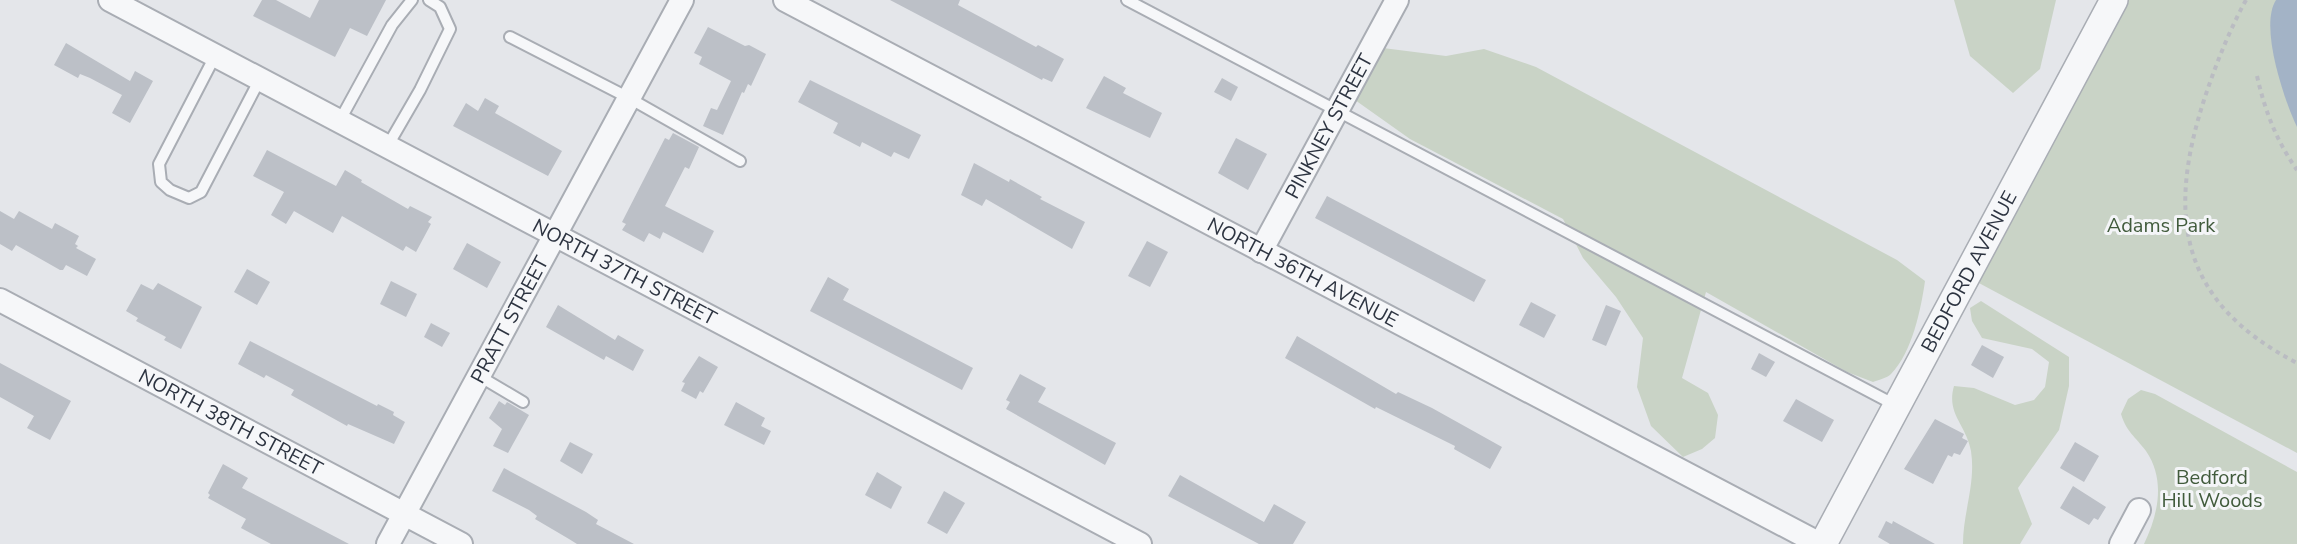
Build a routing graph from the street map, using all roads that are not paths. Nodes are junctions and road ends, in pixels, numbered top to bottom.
1 (110, 0) edge
2 (412, 0) edge
3 (429, 0) edge
4 (682, 0) edge
5 (785, 0) edge
6 (1127, 0) edge
7 (1397, 0) edge
8 (2114, 0) edge
9 (510, 37) dead end
10 (215, 56) junction
11 (260, 80) junction
12 (629, 98) junction
13 (1338, 110) junction
14 (339, 122) junction
15 (387, 147) junction
16 (740, 161) dead end
17 (555, 237) junction
18 (1261, 251) junction
19 (0, 300) edge
20 (479, 376) junction
21 (523, 402) dead end
22 (1898, 406) junction
23 (2139, 510) dead end
24 (405, 514) junction
25 (1108, 537) edge
26 (388, 544) edge
27 (461, 544) edge
28 (1140, 544) edge
29 (1821, 544) edge
30 (2121, 544) edge

1 - 10 street, NORTH 37TH STREET
2 - 14 lane
3 - 15 lane
4 - 12 street, PRATT STREET
5 - 18 street, NORTH 36TH AVENUE
6 - 13 lane
7 - 13 street, PINKNEY STREET
8 - 22 street, BEDFORD AVENUE
9 - 12 lane
10 - 11 street, NORTH 37TH STREET
10 - 11 lane
11 - 14 street, NORTH 37TH STREET
12 - 16 lane
12 - 17 street, PRATT STREET
13 - 18 street, PINKNEY STREET
13 - 22 lane
14 - 15 street, NORTH 37TH STREET
15 - 17 street, NORTH 37TH STREET
17 - 20 street, PRATT STREET
17 - 25 street, NORTH 37TH STREET
18 - 29 street, NORTH 36TH AVENUE
19 - 24 street, NORTH 38TH STREET
20 - 21 lane
20 - 24 street, PRATT STREET
22 - 29 street, BEDFORD AVENUE
23 - 30 street
24 - 26 street, PRATT STREET
24 - 27 street, NORTH 38TH STREET
25 - 28 street, NORTH 37TH STREET

